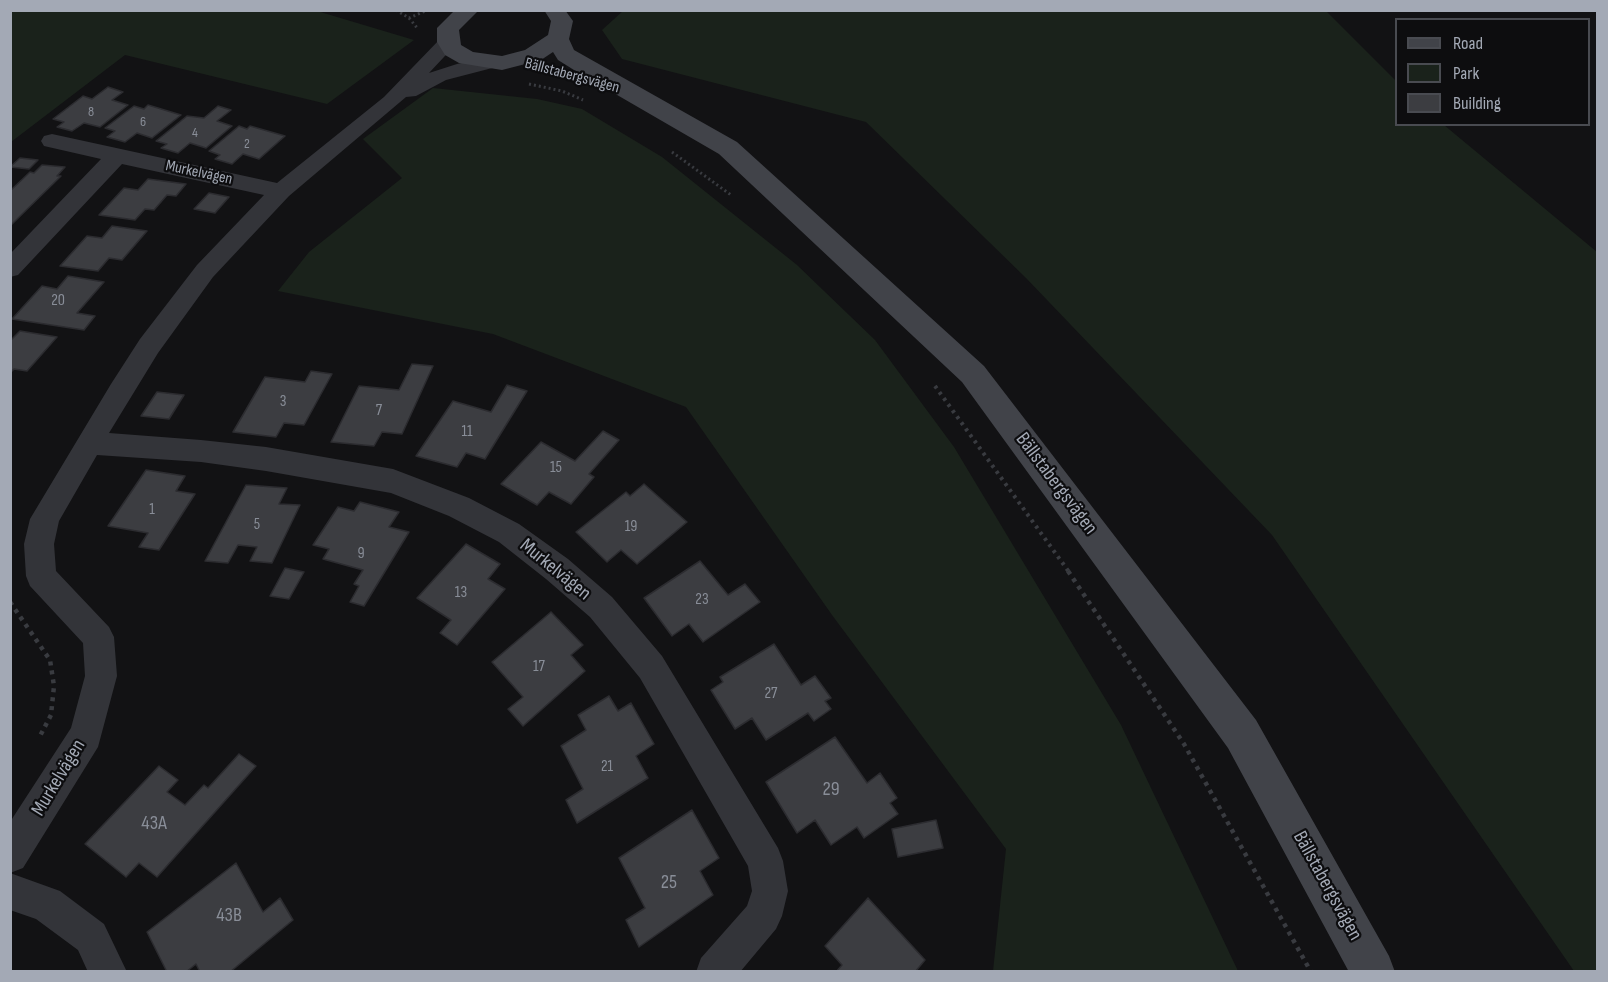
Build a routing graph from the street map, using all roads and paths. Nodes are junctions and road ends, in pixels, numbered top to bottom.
1 (396, 10) edge
2 (428, 10) edge
3 (469, 10) edge
4 (560, 20) edge
5 (448, 35) junction
6 (509, 68) junction
7 (631, 93) junction
8 (391, 101) junction
9 (592, 104) dead end
10 (52, 141) dead end
11 (666, 148) dead end
12 (117, 156) junction
13 (282, 191) junction
14 (738, 200) dead end
15 (10, 269) edge
16 (933, 382) dead end
17 (90, 443) junction
18 (10, 602) edge
19 (35, 746) dead end
20 (10, 855) edge
21 (10, 891) edge
22 (108, 972) edge
23 (715, 972) edge
24 (1311, 972) edge
25 (1373, 972) edge

1 - 2 path
2 - 5 street, Bällstabergsvägen
3 - 5 street
4 - 6 street, Bällstabergsvägen
4 - 7 street, Bällstabergsvägen
5 - 6 street, Bällstabergsvägen
5 - 8 street, Murkelvägen
6 - 7 street, Bällstabergsvägen
6 - 8 street, Murkelvägen
6 - 9 path
7 - 25 street, Bällstabergsvägen
8 - 13 street, Murkelvägen
10 - 12 street, Murkelvägen
11 - 14 path
12 - 13 street, Murkelvägen
12 - 15 street
13 - 17 street, Murkelvägen
16 - 24 path
17 - 20 street, Murkelvägen
17 - 23 street, Murkelvägen
18 - 19 path
21 - 22 street

